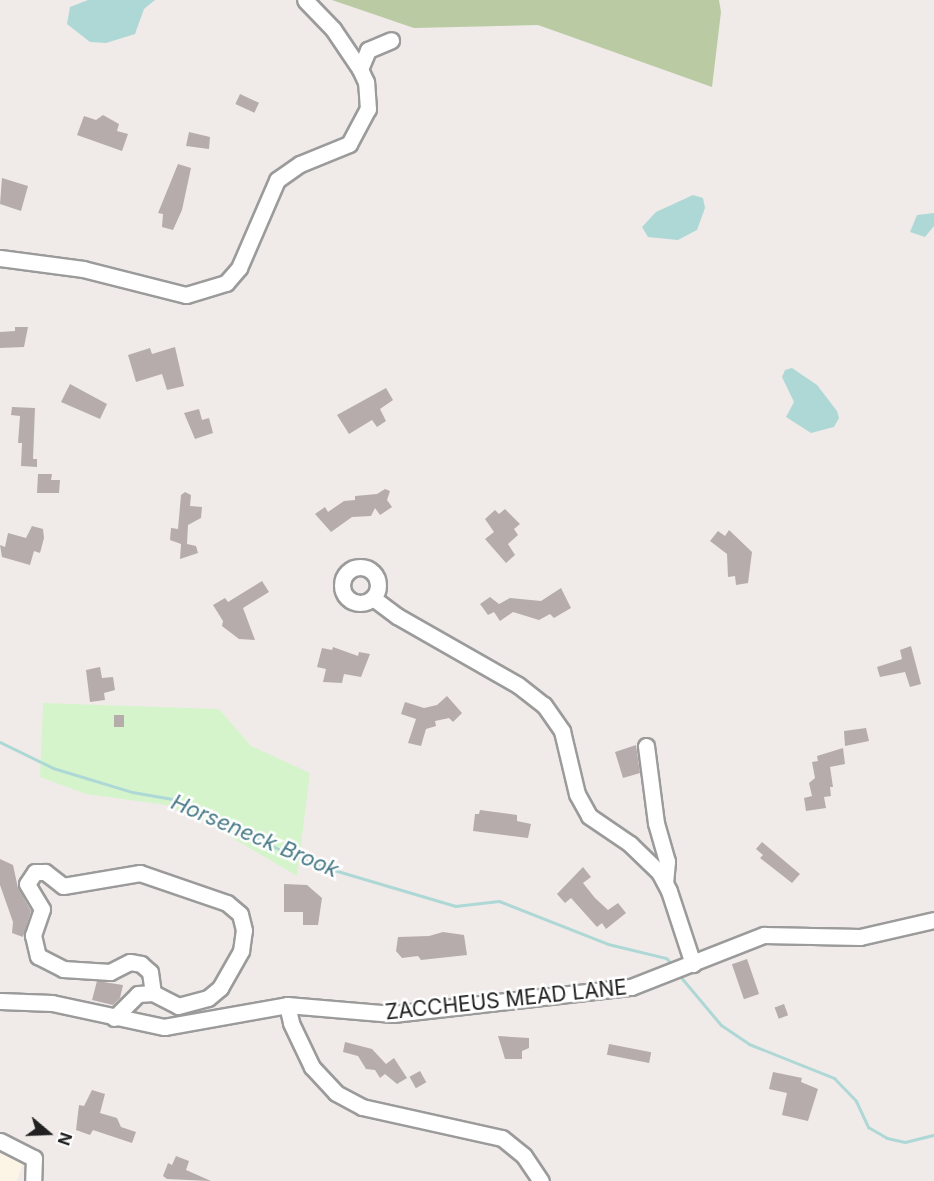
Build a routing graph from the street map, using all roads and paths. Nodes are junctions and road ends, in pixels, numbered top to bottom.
1 (305, 0) edge
2 (391, 40) dead end
3 (360, 69) junction
4 (0, 258) edge
5 (374, 598) dead end
6 (646, 746) dead end
7 (665, 882) junction
8 (934, 920) edge
9 (689, 966) junction
10 (153, 993) junction
11 (0, 1001) edge
12 (287, 1005) junction
13 (114, 1018) junction
14 (0, 1141) edge
15 (33, 1181) edge
16 (541, 1181) edge

1 - 3 street
2 - 3 street
3 - 4 street
5 - 7 street
6 - 7 street
7 - 9 street
8 - 9 street, ZACCHEUS MEAD LANE
9 - 12 street, ZACCHEUS MEAD LANE
10 - 10 street
10 - 13 street
11 - 13 street, ZACCHEUS MEAD LANE
12 - 13 street, ZACCHEUS MEAD LANE
12 - 16 street
14 - 15 street

